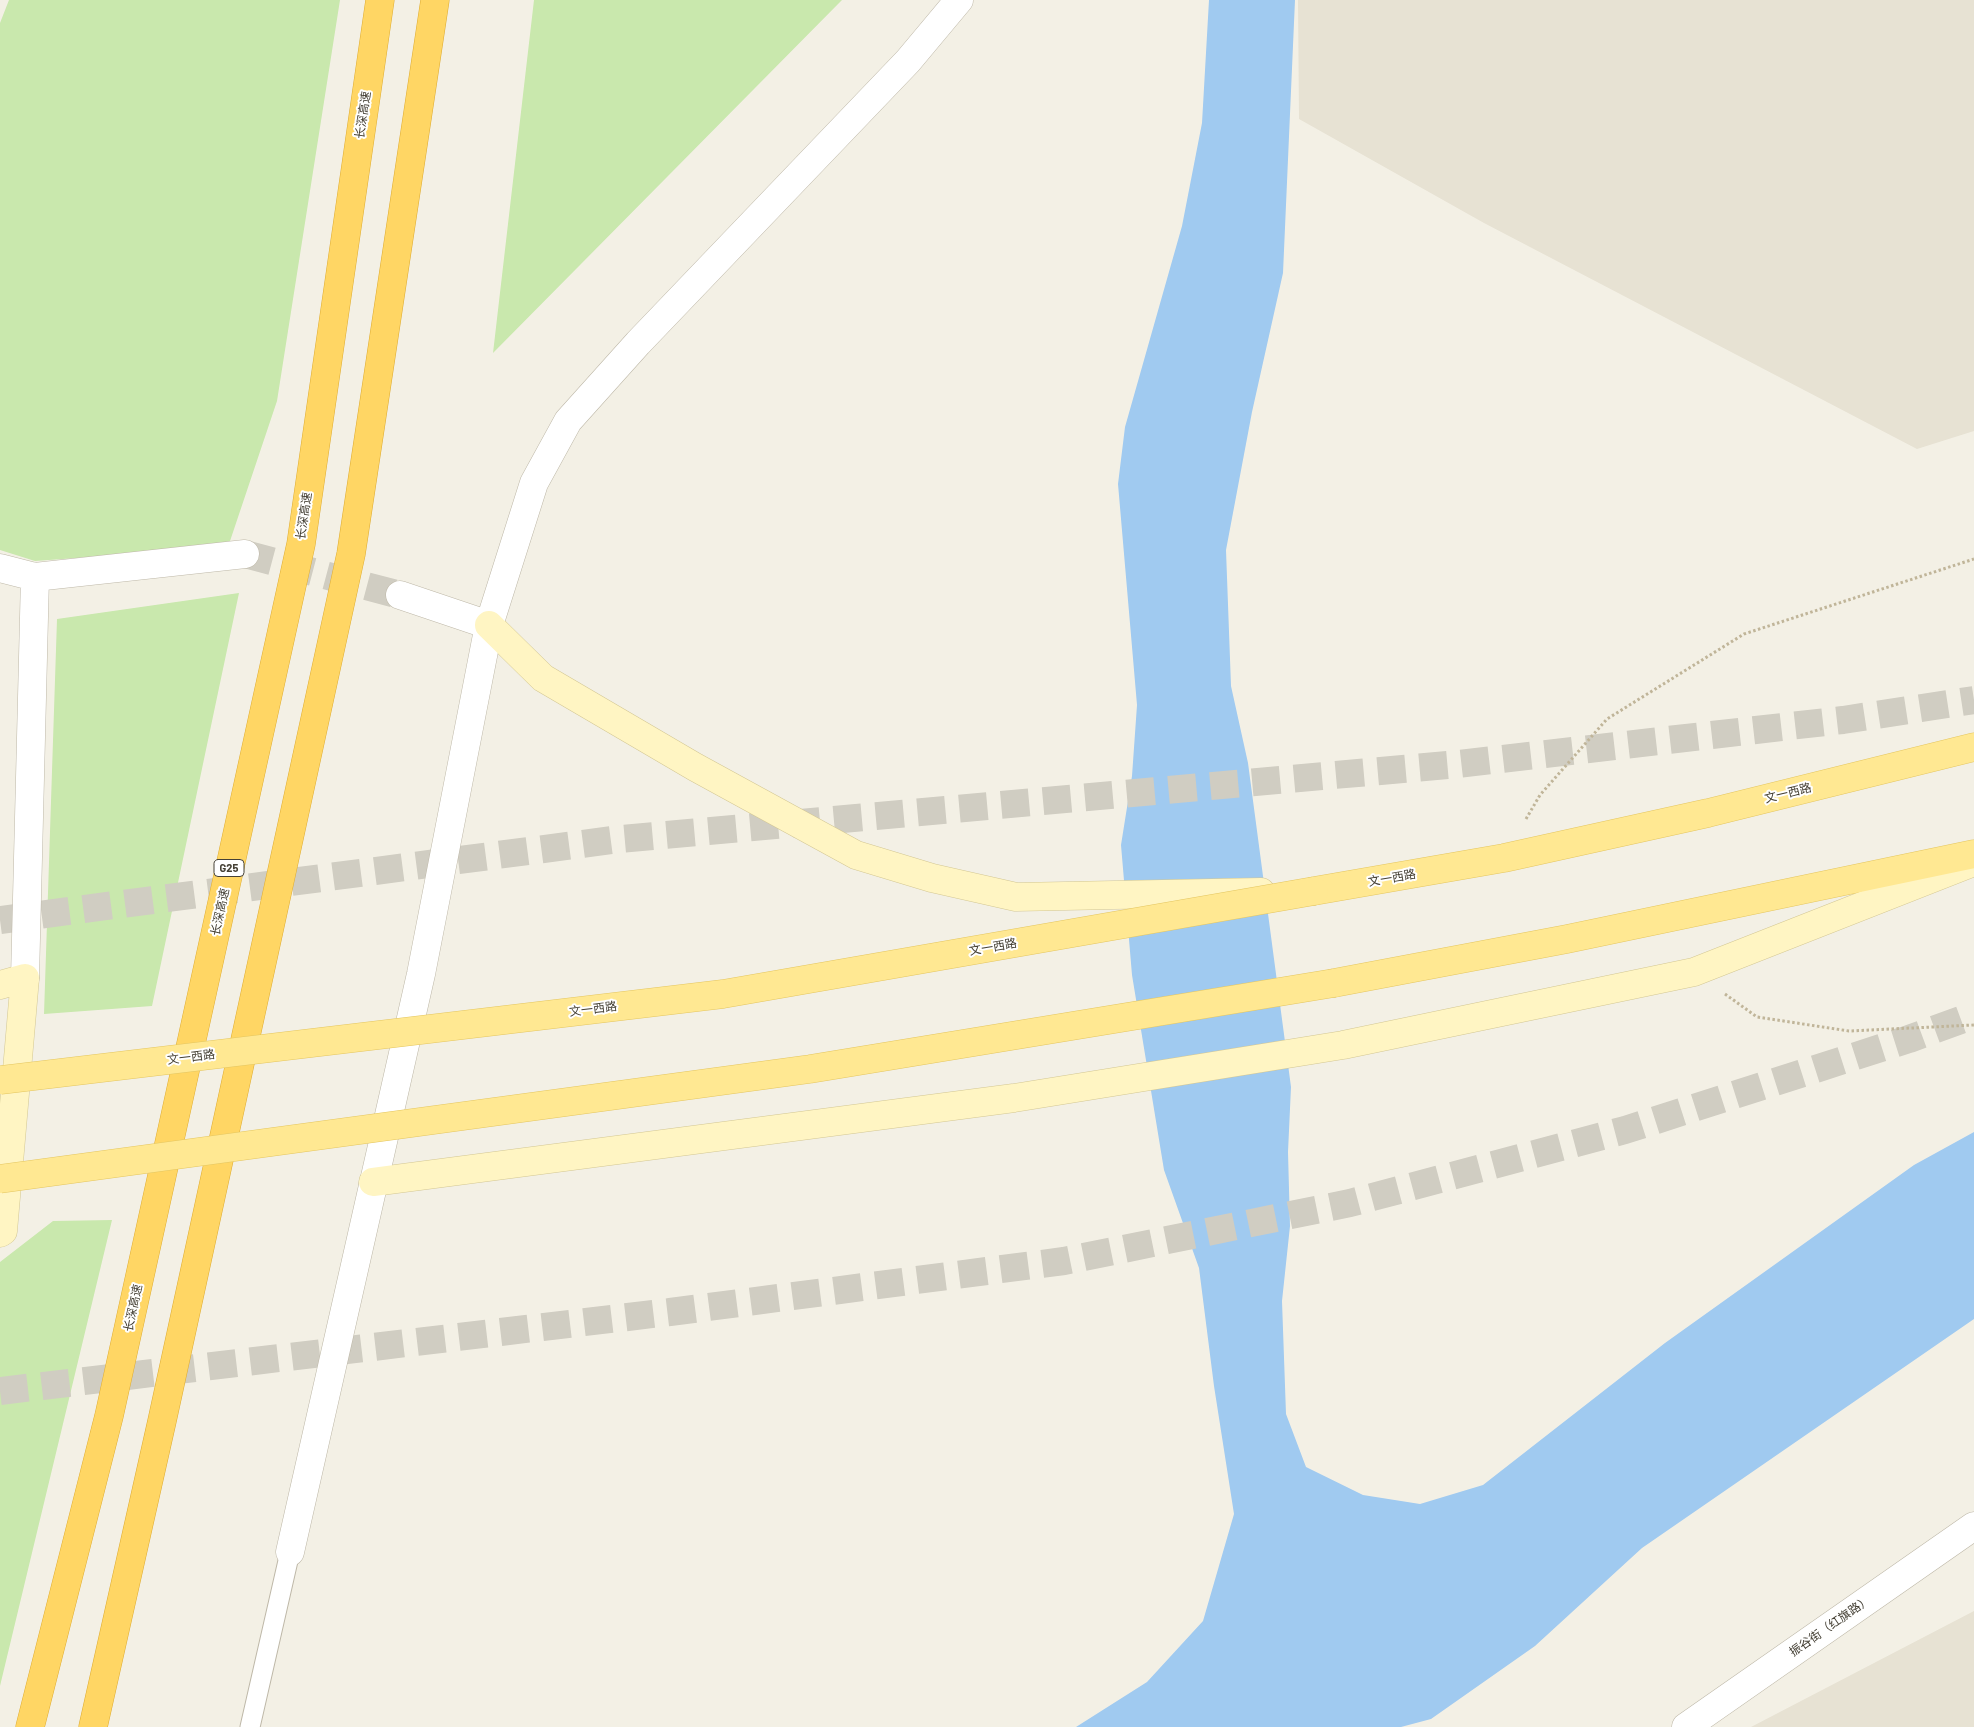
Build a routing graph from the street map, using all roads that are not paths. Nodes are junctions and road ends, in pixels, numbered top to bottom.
1 (380, 0) edge
2 (435, 0) edge
3 (959, 0) edge
4 (245, 554) tunnel mouth
5 (0, 568) edge
6 (35, 577) junction
7 (400, 595) tunnel mouth
8 (489, 625) junction
9 (1974, 747) edge
10 (1974, 854) edge
11 (1974, 862) edge
12 (1314, 891) junction
13 (13, 981) edge
14 (0, 1080) edge
15 (0, 1179) edge
16 (373, 1182) junction
17 (0, 1233) edge
18 (1974, 1526) edge
19 (290, 1552) joint
20 (30, 1727) edge
21 (93, 1727) edge
22 (250, 1727) edge
23 (1686, 1727) edge

1 - 20 highway, 长深高速 / G25
2 - 21 highway
3 - 8 street
4 - 6 street
5 - 6 street
6 - 13 street
7 - 8 street
8 - 12 main road, bridge
8 - 16 street
9 - 12 main road, 文一西路
10 - 15 main road, bridge
11 - 16 main road
12 - 14 main road, 文一西路, bridge
13 - 17 main road
16 - 19 street
18 - 23 street, 振谷街（红旗路）
19 - 22 lane

